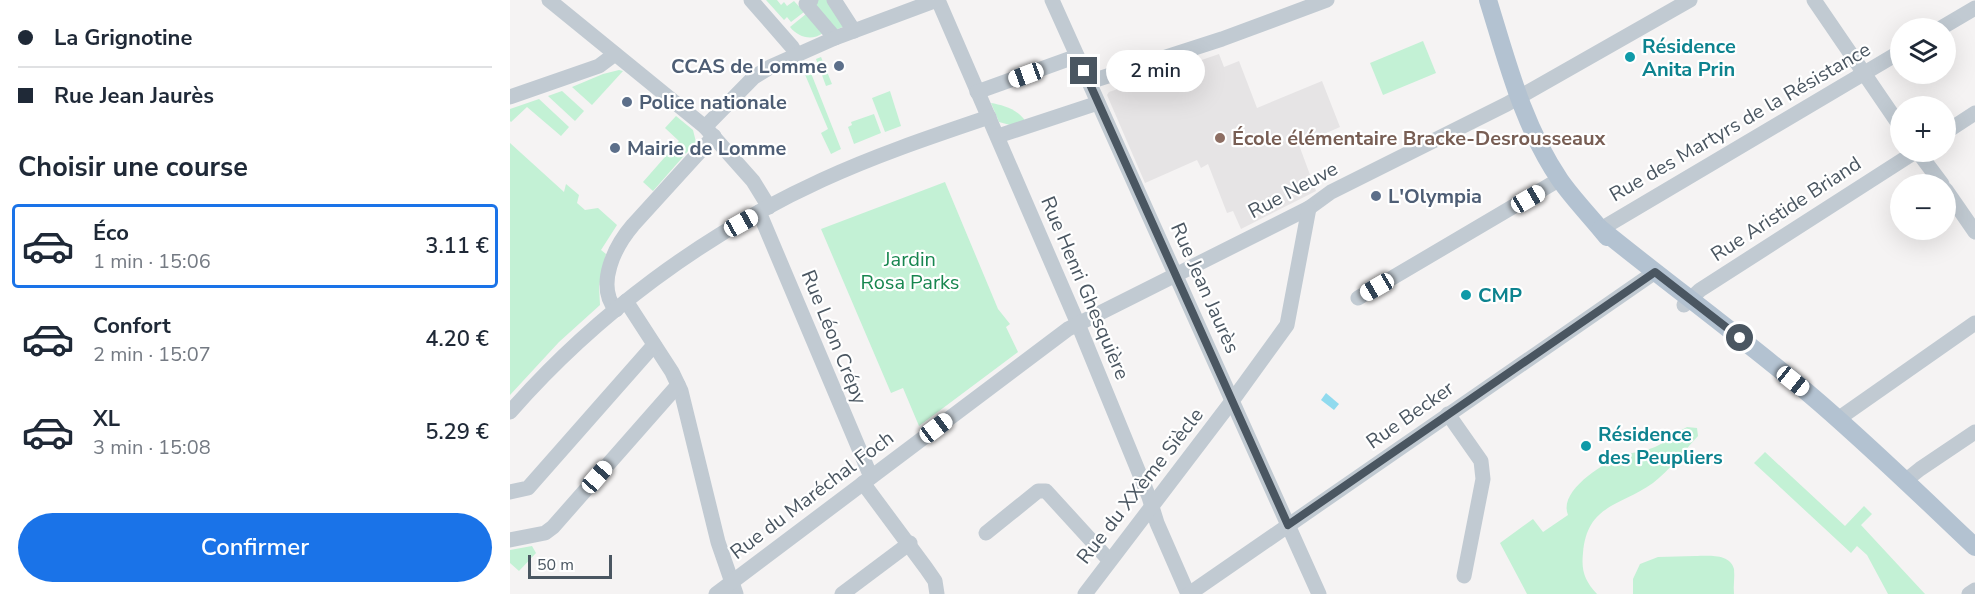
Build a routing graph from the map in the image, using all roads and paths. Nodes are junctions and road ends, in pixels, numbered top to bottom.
1 (549, 0) edge
2 (751, 0) edge
3 (811, 0) edge
4 (834, 0) edge
5 (938, 0) edge
6 (1052, 0) edge
7 (1327, 0) edge
8 (1488, 0) edge
9 (1498, 0) edge
10 (1690, 0) edge
11 (1814, 0) edge
12 (1975, 8) edge
13 (1956, 19) edge
14 (854, 31) junction
15 (836, 38) junction
16 (615, 54) junction
17 (796, 54) junction
18 (1077, 56) junction
19 (1890, 58) edge
20 (1864, 74) junction
21 (1089, 82) junction
22 (977, 92) junction
23 (1523, 94) junction
24 (510, 97) edge
25 (1098, 103) junction
26 (1890, 112) edge
27 (1975, 113) edge
28 (989, 117) junction
29 (1956, 125) edge
30 (709, 132) junction
31 (998, 136) junction
32 (1901, 162) edge
33 (1924, 162) edge
34 (1933, 174) edge
35 (1560, 179) junction
36 (1956, 200) edge
37 (1309, 208) junction
38 (764, 210) junction
39 (1970, 214) edge
40 (1601, 229) junction
41 (1975, 232) edge
42 (1175, 274) junction
43 (1652, 275) junction
44 (1358, 298) dead end
45 (1686, 302) junction
46 (621, 306) junction
47 (1975, 323) edge
48 (1078, 324) junction
49 (654, 345) junction
50 (678, 385) junction
51 (1232, 401) junction
52 (510, 412) edge
53 (1448, 414) junction
54 (1838, 419) junction
55 (1975, 432) edge
56 (867, 480) junction
57 (1905, 481) junction
58 (510, 492) edge
59 (1152, 505) junction
60 (1288, 525) junction
61 (986, 533) dead end
62 (510, 540) edge
63 (910, 543) junction
64 (1975, 548) edge
65 (1109, 560) junction
66 (1464, 576) dead end
67 (734, 588) edge
68 (1975, 590) edge
69 (716, 594) edge
70 (842, 594) edge
71 (937, 594) edge
72 (1085, 594) edge
73 (1189, 594) edge
74 (1319, 594) edge
75 (1969, 594) edge

1 - 16 street, Rue Léon Crépy
2 - 17 street
3 - 15 street
4 - 14 street
5 - 14 street
5 - 22 street, Rue Henri Ghesquière
6 - 18 street, Rue Jean Jaurès
7 - 21 street
8 - 23 main road
9 - 23 main road
10 - 23 street, Rue Neuve
11 - 20 street
12 - 13 street
14 - 15 street
15 - 17 street
16 - 24 street
16 - 30 street, Rue Léon Crépy
17 - 30 street
18 - 21 street, Rue Jean Jaurès
18 - 22 street
19 - 20 street, Rue des Martyrs de la Résistance
20 - 26 street
20 - 40 street, Rue des Martyrs de la Résistance
21 - 25 street, Rue Jean Jaurès
22 - 28 street, Rue Henri Ghesquière
23 - 35 main road
23 - 37 street, Rue Neuve
25 - 31 street
25 - 42 street, Rue Jean Jaurès
27 - 29 street
28 - 31 street, Rue Henri Ghesquière
28 - 38 street
30 - 38 street, Rue Léon Crépy
30 - 46 street
31 - 48 street, Rue Henri Ghesquière
32 - 45 street, Rue Aristide Briand
33 - 34 street
35 - 40 main road
35 - 44 street
36 - 39 street
37 - 42 street, Rue Neuve
37 - 51 street, Rue du XXème Siècle
38 - 46 street
38 - 56 street, Rue Léon Crépy
39 - 41 street
40 - 43 main road
42 - 48 street, Rue Neuve
42 - 51 street, Rue Jean Jaurès
43 - 45 main road
43 - 53 street, Rue Becker
45 - 54 main road
46 - 49 street
46 - 52 street
47 - 54 street
48 - 56 street, Rue du Maréchal Foch
48 - 59 street, Rue Henri Ghesquière
49 - 50 street
49 - 58 street
50 - 62 street
50 - 67 street
51 - 59 street, Rue du XXème Siècle
51 - 60 street, Rue Jean Jaurès
53 - 60 street, Rue Becker
53 - 66 street
54 - 57 main road
55 - 57 street
56 - 63 street, Rue Léon Crépy
56 - 67 street, Rue du Maréchal Foch
57 - 64 main road
59 - 65 street, Rue du XXème Siècle
59 - 73 street, Rue Henri Ghesquière
60 - 73 street, Rue Becker
60 - 74 street, Rue Jean Jaurès
61 - 65 street
63 - 70 street
63 - 71 street, Rue Léon Crépy
65 - 72 street, Rue du XXème Siècle
67 - 69 street, Rue du Maréchal Foch
68 - 75 street

